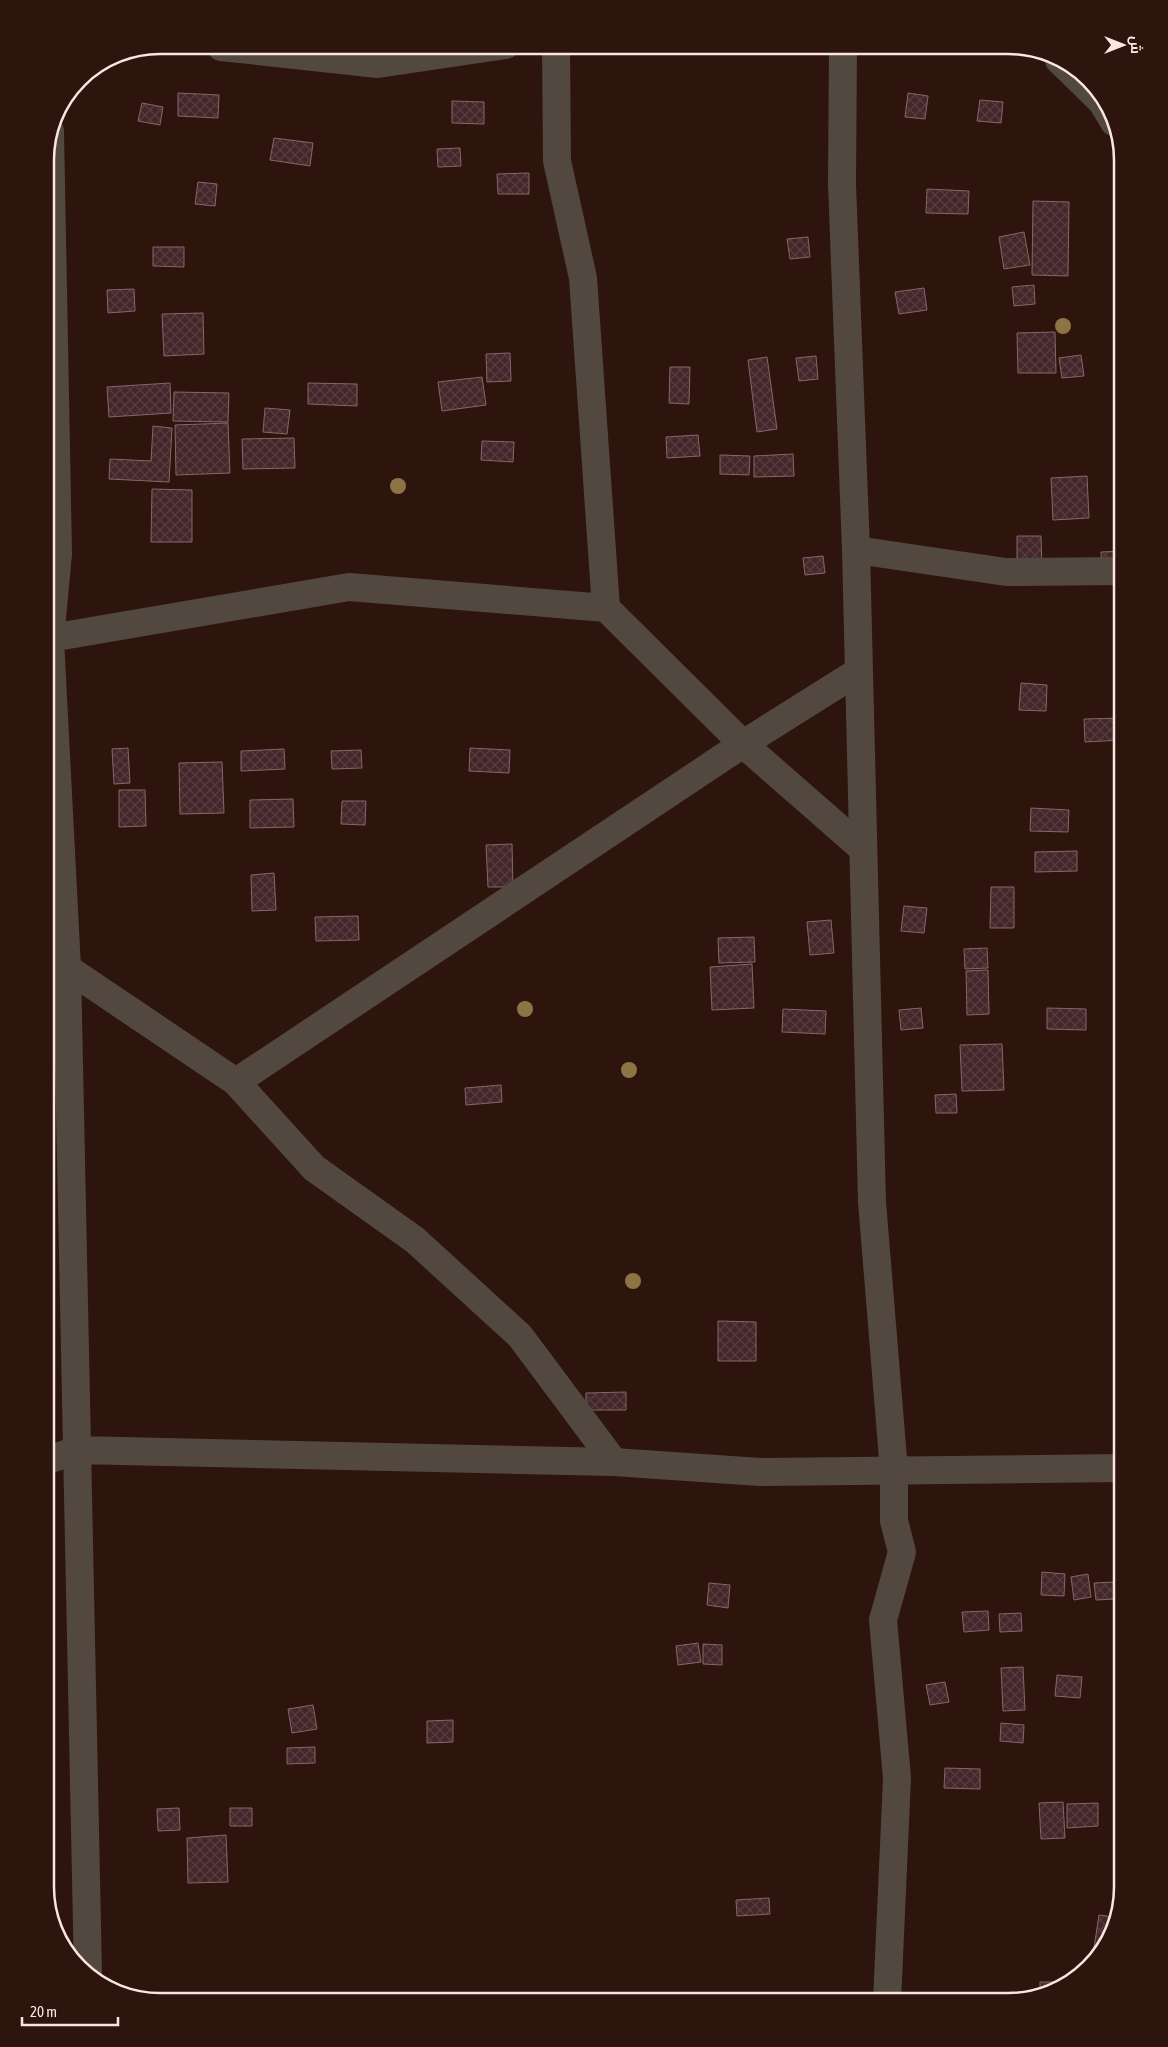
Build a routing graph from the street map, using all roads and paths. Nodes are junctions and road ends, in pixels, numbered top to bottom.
1 (286, 54) edge
2 (445, 54) edge
3 (556, 54) edge
4 (843, 54) edge
5 (54, 342) edge
6 (856, 550) junction
7 (1114, 572) edge
8 (54, 588) edge
9 (606, 608) junction
10 (54, 638) edge
11 (859, 671) junction
12 (54, 743) edge
13 (743, 744) junction
14 (863, 849) junction
15 (67, 968) junction
16 (236, 1082) junction
17 (77, 1450) junction
18 (54, 1458) edge
19 (614, 1462) junction
20 (1114, 1468) edge
21 (894, 1471) junction
22 (88, 1965) edge
23 (887, 1993) edge

1 - 2 street
3 - 9 street
4 - 6 street
5 - 8 street
6 - 7 street
6 - 11 street
9 - 10 street
9 - 13 street
11 - 13 street
11 - 14 street
12 - 15 street
13 - 14 street
13 - 16 street
14 - 21 street
15 - 16 street
15 - 17 street
16 - 19 street
17 - 18 street
17 - 19 street
17 - 22 street
19 - 21 street
20 - 21 street
21 - 23 street

